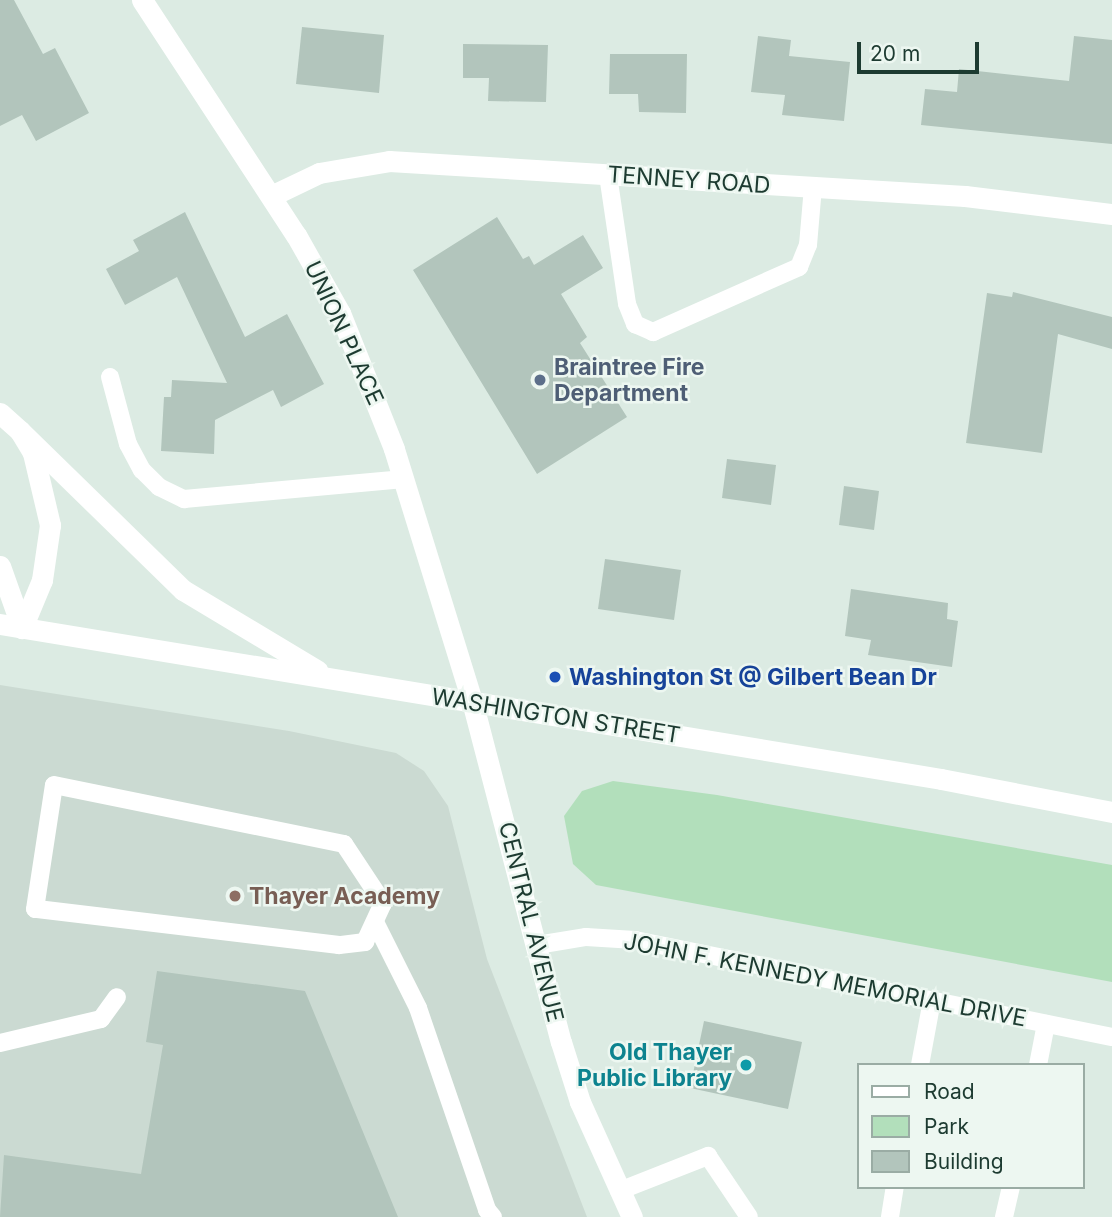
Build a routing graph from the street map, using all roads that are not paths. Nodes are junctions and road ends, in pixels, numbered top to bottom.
1 (142, 0) edge
2 (608, 175) junction
3 (813, 187) junction
4 (271, 196) junction
5 (1112, 214) edge
6 (110, 377) dead end
7 (0, 413) edge
8 (20, 431) junction
9 (404, 479) junction
10 (0, 566) edge
11 (0, 624) edge
12 (22, 628) junction
13 (336, 680) junction
14 (472, 701) junction
15 (1112, 812) edge
16 (375, 922) junction
17 (537, 945) junction
18 (117, 997) dead end
19 (932, 1000) junction
20 (1046, 1024) junction
21 (1112, 1037) edge
22 (0, 1043) edge
23 (920, 1063) edge
24 (1038, 1063) edge
25 (895, 1189) edge
26 (1011, 1189) edge
27 (619, 1191) junction
28 (485, 1215) edge
29 (632, 1217) edge
30 (750, 1217) edge
31 (890, 1217) edge
32 (1004, 1217) edge

1 - 4 main road, UNION PLACE
2 - 3 main road, TENNEY ROAD
2 - 3 lane
2 - 4 main road, TENNEY ROAD
3 - 5 main road, TENNEY ROAD
4 - 9 main road, UNION PLACE
6 - 9 lane
7 - 8 main road
8 - 12 main road
8 - 13 main road
9 - 14 main road, UNION PLACE
10 - 12 main road
11 - 12 main road, WASHINGTON STREET
12 - 13 main road, WASHINGTON STREET
13 - 14 main road, WASHINGTON STREET
14 - 15 main road, WASHINGTON STREET
14 - 17 main road, CENTRAL AVENUE
16 - 16 lane
16 - 28 lane
17 - 19 lane, JOHN F. KENNEDY MEMORIAL DRIVE
17 - 27 main road, CENTRAL AVENUE
18 - 22 lane
19 - 20 lane, JOHN F. KENNEDY MEMORIAL DRIVE
19 - 23 lane
20 - 21 lane, JOHN F. KENNEDY MEMORIAL DRIVE
20 - 24 lane
25 - 31 lane
26 - 32 lane
27 - 29 main road, CENTRAL AVENUE
27 - 30 lane

